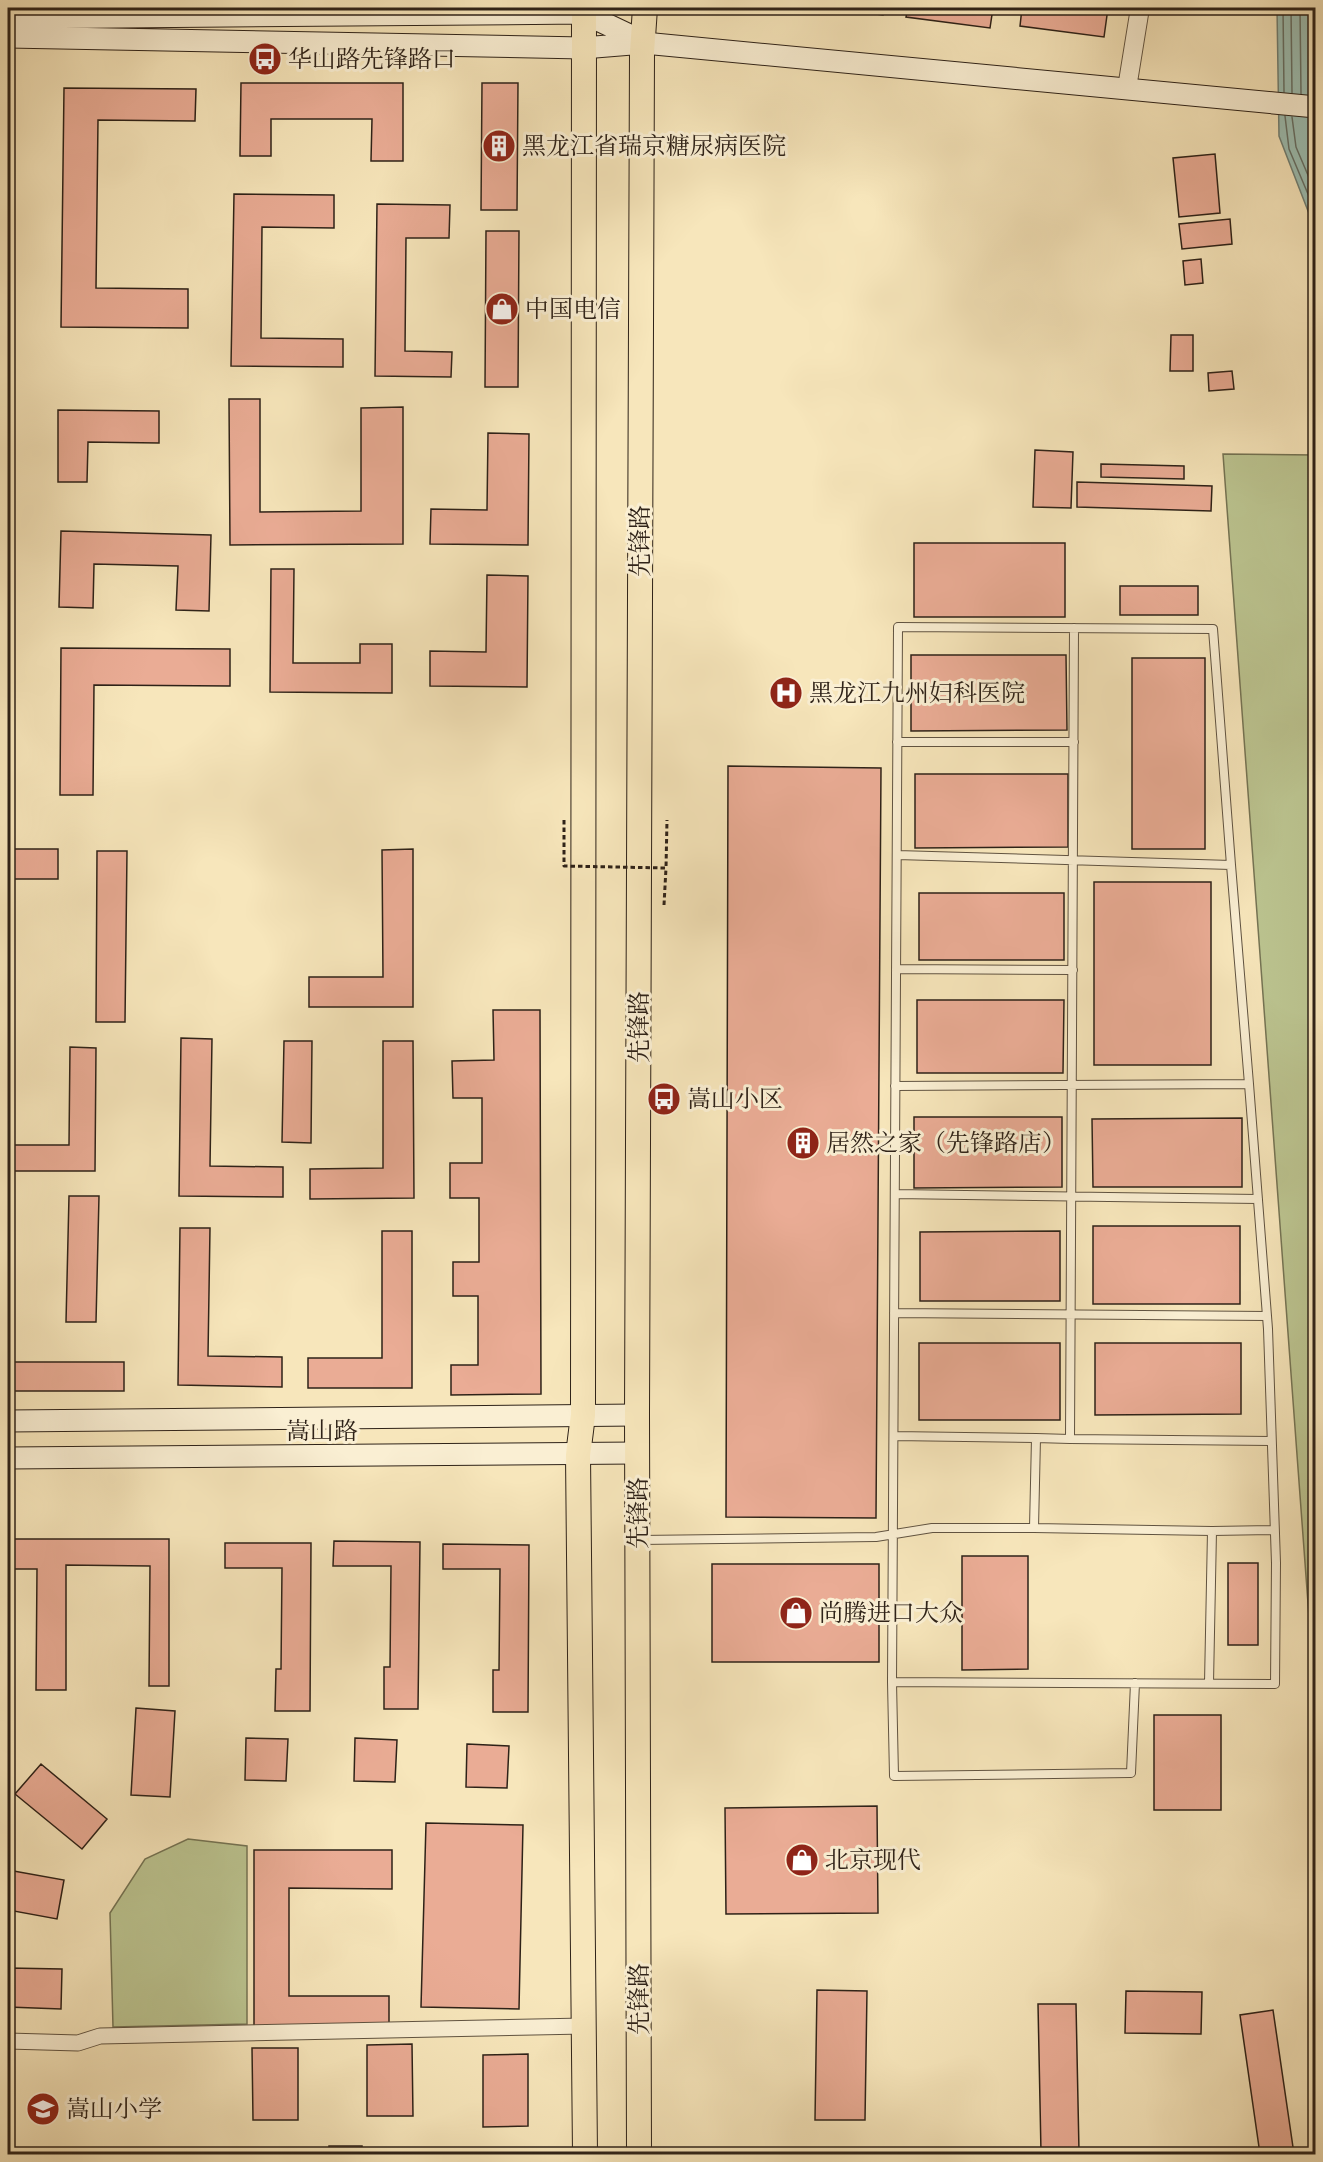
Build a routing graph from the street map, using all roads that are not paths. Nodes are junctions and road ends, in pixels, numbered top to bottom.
1 (645, 8) edge
2 (1140, 8) edge
3 (583, 10) edge
4 (8, 18) edge
5 (8, 37) edge
6 (644, 43) junction
7 (583, 48) junction
8 (1127, 88) junction
9 (1316, 107) edge
10 (1074, 628) junction
11 (897, 742) junction
12 (1074, 742) junction
13 (897, 855) junction
14 (1073, 859) junction
15 (1231, 865) junction
16 (896, 969) junction
17 (1072, 970) junction
18 (1072, 1084) junction
19 (1249, 1084) junction
20 (896, 1086) junction
21 (895, 1194) junction
22 (1071, 1196) junction
23 (1258, 1200) junction
24 (894, 1313) junction
25 (1071, 1315) junction
26 (1267, 1316) junction
27 (583, 1415) junction
28 (637, 1415) junction
29 (8, 1421) edge
30 (894, 1436) junction
31 (1036, 1438) junction
32 (1070, 1439) junction
33 (1271, 1441) junction
34 (638, 1453) junction
35 (578, 1455) junction
36 (8, 1458) edge
37 (1034, 1528) junction
38 (1274, 1530) junction
39 (1212, 1531) junction
40 (893, 1534) junction
41 (638, 1540) junction
42 (892, 1682) junction
43 (1135, 1683) junction
44 (1209, 1683) junction
45 (585, 2026) junction
46 (8, 2041) edge
47 (585, 2154) edge
48 (639, 2154) edge

1 - 6 main road, 先锋路
2 - 8 street
3 - 4 main road
3 - 6 main road
3 - 7 main road
5 - 7 main road
6 - 7 main road
6 - 8 main road
6 - 28 main road, 先锋路
7 - 27 main road
8 - 9 main road
10 - 11 lane
10 - 12 lane
10 - 15 lane
11 - 12 lane
11 - 13 lane
12 - 14 lane
13 - 14 lane
13 - 16 lane
14 - 15 lane
14 - 17 lane
15 - 19 lane
16 - 17 lane
16 - 20 lane
17 - 18 lane
18 - 19 lane
18 - 20 lane
18 - 22 lane
19 - 23 lane
20 - 21 lane
21 - 22 lane
21 - 24 lane
22 - 23 lane
22 - 25 lane
23 - 26 lane
24 - 25 lane
24 - 30 lane
25 - 26 lane
25 - 32 lane
26 - 33 lane
27 - 28 main road, 嵩山路
27 - 29 main road, 嵩山路
27 - 35 main road
28 - 34 main road, 先锋路
30 - 31 lane
30 - 40 lane
31 - 32 lane
31 - 37 lane
32 - 33 lane
33 - 38 lane
34 - 35 main road, 嵩山路
34 - 41 main road, 先锋路
35 - 36 main road, 嵩山路
35 - 45 main road
37 - 39 lane
37 - 40 lane
38 - 39 lane
38 - 44 lane
39 - 44 lane
40 - 41 lane
40 - 42 lane
41 - 48 main road, 先锋路
42 - 43 lane
42 - 43 lane
43 - 44 lane
45 - 46 street
45 - 47 main road

